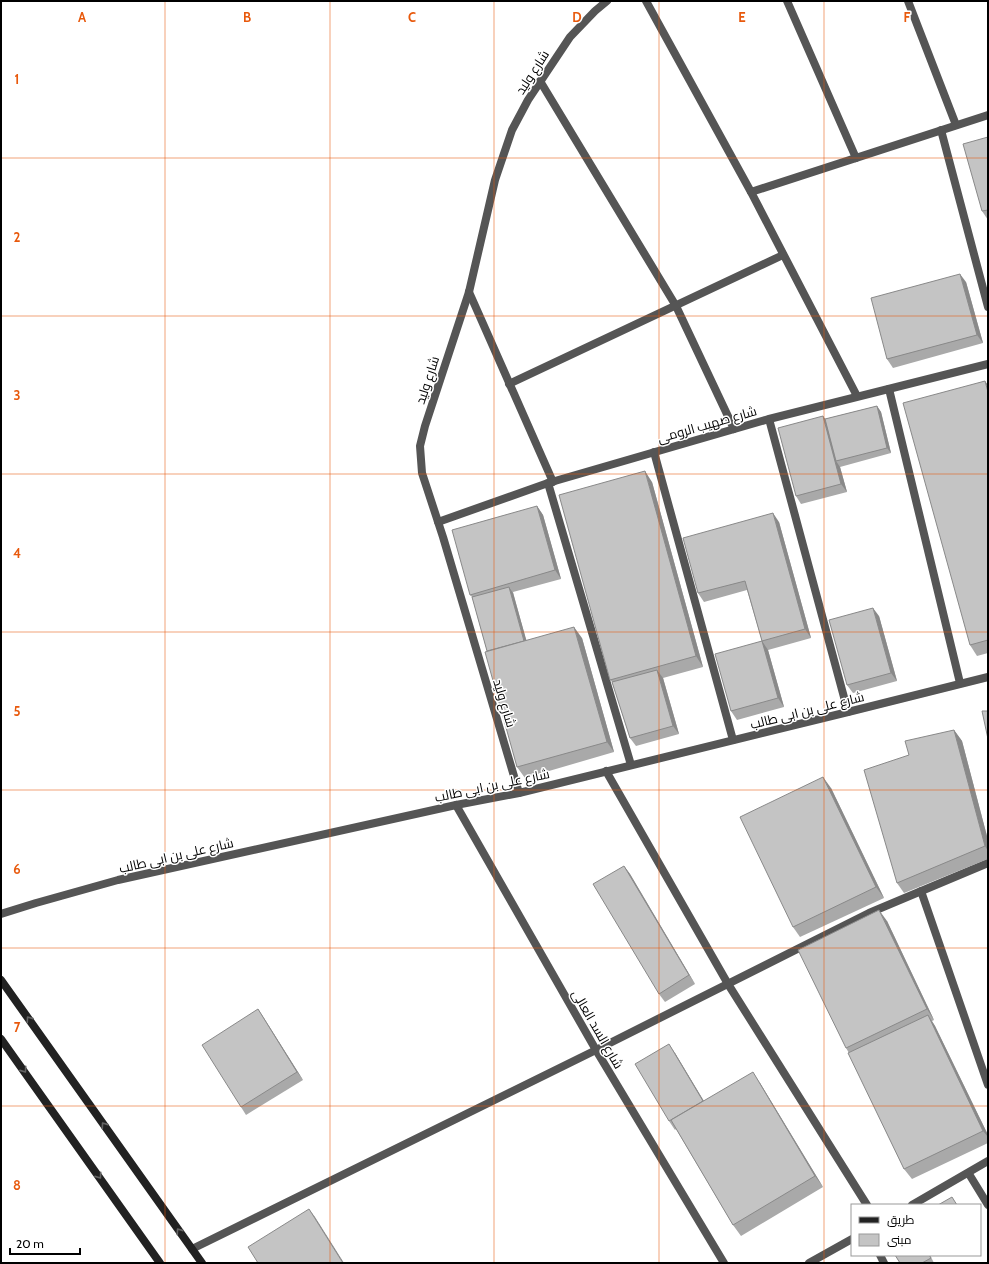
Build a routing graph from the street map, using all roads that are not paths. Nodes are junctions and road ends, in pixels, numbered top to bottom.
1 (607, 1) edge
2 (646, 1) edge
3 (787, 1) edge
4 (908, 1) edge
5 (540, 81) junction
6 (988, 115) edge
7 (956, 125) junction
8 (941, 130) junction
9 (856, 158) junction
10 (751, 192) junction
11 (783, 255) junction
12 (468, 292) junction
13 (676, 306) junction
14 (988, 307) edge
15 (988, 364) edge
16 (509, 384) junction
17 (889, 389) junction
18 (857, 396) junction
19 (769, 419) junction
20 (734, 429) junction
21 (654, 452) junction
22 (551, 483) junction
23 (438, 522) junction
24 (988, 677) edge
25 (960, 683) junction
26 (848, 712) junction
27 (733, 740) junction
28 (631, 765) junction
29 (606, 772) junction
30 (519, 793) junction
31 (456, 805) junction
32 (988, 863) edge
33 (921, 891) junction
34 (1, 914) edge
35 (1, 980) edge
36 (728, 984) junction
37 (1, 1039) edge
38 (596, 1050) junction
39 (988, 1085) edge
40 (988, 1161) edge
41 (968, 1174) junction
42 (866, 1204) edge
43 (914, 1204) edge
44 (988, 1205) edge
45 (851, 1240) edge
46 (192, 1249) junction
47 (160, 1263) edge
48 (202, 1263) edge
49 (724, 1263) edge
50 (809, 1263) edge

1 - 5 street, شارع وليد
2 - 10 street
3 - 9 street
4 - 7 street
5 - 12 street, شارع وليد
5 - 13 street
6 - 7 street
7 - 8 street
8 - 9 street
8 - 14 street
9 - 10 street
10 - 11 street
11 - 13 street
11 - 18 street
12 - 16 street
12 - 23 street, شارع وليد
13 - 16 street
13 - 20 street
15 - 17 street, شارع صهيب الرومى
16 - 22 street
17 - 18 street, شارع صهيب الرومى
17 - 25 street
18 - 19 street, شارع صهيب الرومى
19 - 20 street, شارع صهيب الرومى
19 - 26 street
20 - 21 street, شارع صهيب الرومى
21 - 22 street, شارع صهيب الرومى
21 - 27 street
22 - 23 street, شارع صهيب الرومى
22 - 28 street
23 - 30 street, شارع وليد
24 - 25 street, شارع على بن ابى طالب
25 - 26 street, شارع على بن ابى طالب
26 - 27 street, شارع على بن ابى طالب
27 - 28 street, شارع على بن ابى طالب
28 - 29 street, شارع على بن ابى طالب
29 - 30 street, شارع على بن ابى طالب
29 - 36 street
30 - 31 street, شارع على بن ابى طالب
31 - 34 street, شارع على بن ابى طالب
31 - 38 street, شارع السد العالى
32 - 33 street
33 - 36 street
33 - 39 street
46 -> 35 main road
36 - 38 street
36 - 42 street
37 -> 47 main road
38 - 46 street
38 - 49 street, شارع السد العالى
40 - 41 street
41 - 43 street
41 - 44 street
45 - 50 street
46 - 48 main road

